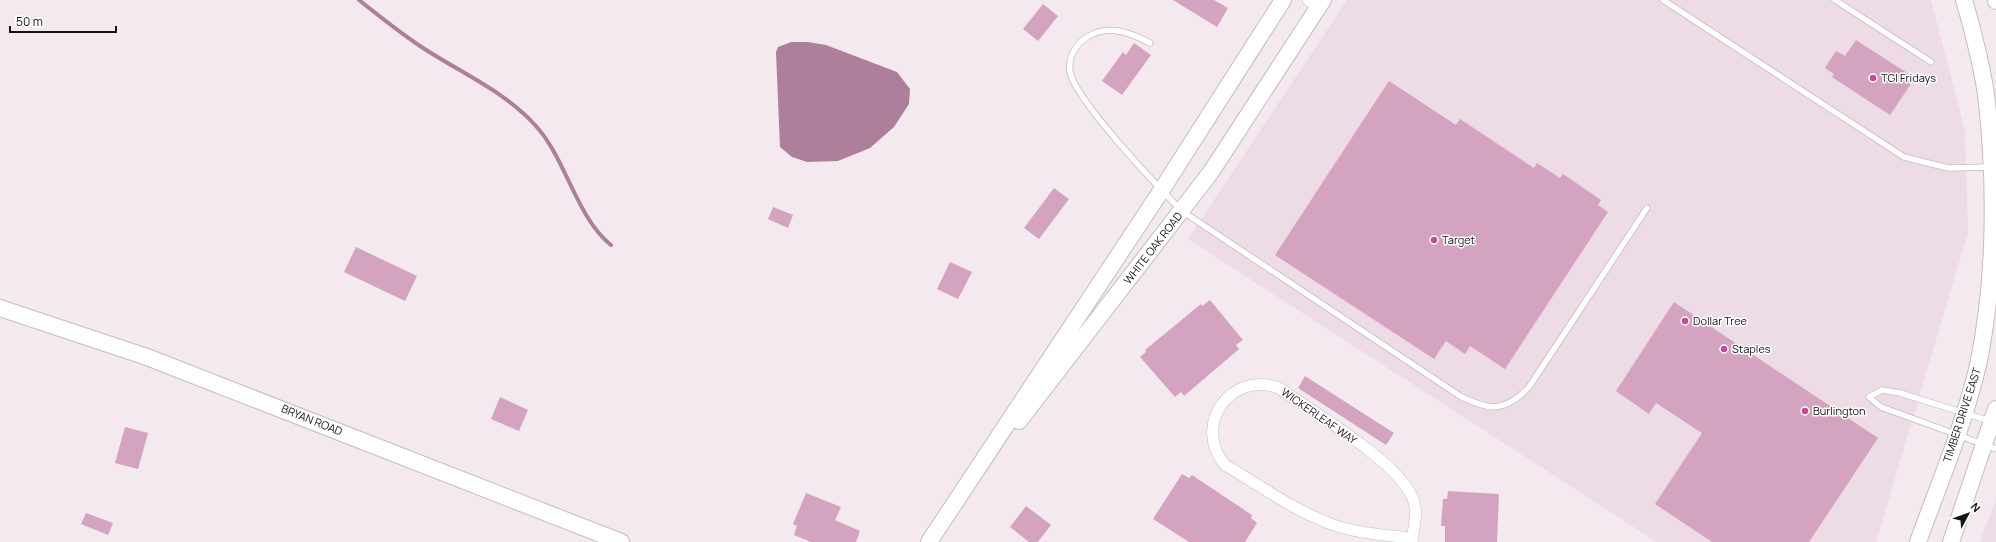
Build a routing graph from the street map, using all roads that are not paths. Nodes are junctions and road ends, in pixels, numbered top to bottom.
1 (1283, 0) edge
2 (1663, 0) edge
3 (1835, 0) edge
4 (1964, 0) edge
5 (1316, 3) edge
6 (1150, 43) dead end
7 (1931, 62) dead end
8 (1994, 166) junction
9 (1161, 190) junction
10 (1647, 208) dead end
11 (1182, 211) junction
12 (0, 308) edge
13 (1964, 413) junction
14 (1995, 418) edge
15 (1956, 434) junction
16 (1990, 447) edge
17 (968, 485) junction
18 (1412, 540) edge
19 (621, 542) edge
20 (929, 542) edge
21 (1918, 542) edge
22 (1951, 542) edge

1 - 9 street, WHITE OAK ROAD
2 - 8 lane
3 - 7 lane
4 - 8 street, TIMBER DRIVE EAST
5 - 11 street, WHITE OAK ROAD
6 - 9 lane
8 - 13 street, TIMBER DRIVE EAST
9 - 11 lane
9 - 17 street, WHITE OAK ROAD
10 - 11 lane
11 - 17 street, WHITE OAK ROAD
12 - 19 street, BRYAN ROAD
13 - 14 lane
13 - 15 street, TIMBER DRIVE EAST
13 - 15 lane
14 - 16 street
15 - 16 lane
15 - 21 street, TIMBER DRIVE EAST
16 - 22 street
17 - 20 street, WHITE OAK ROAD
18 - 18 street, WICKERLEAF WAY

